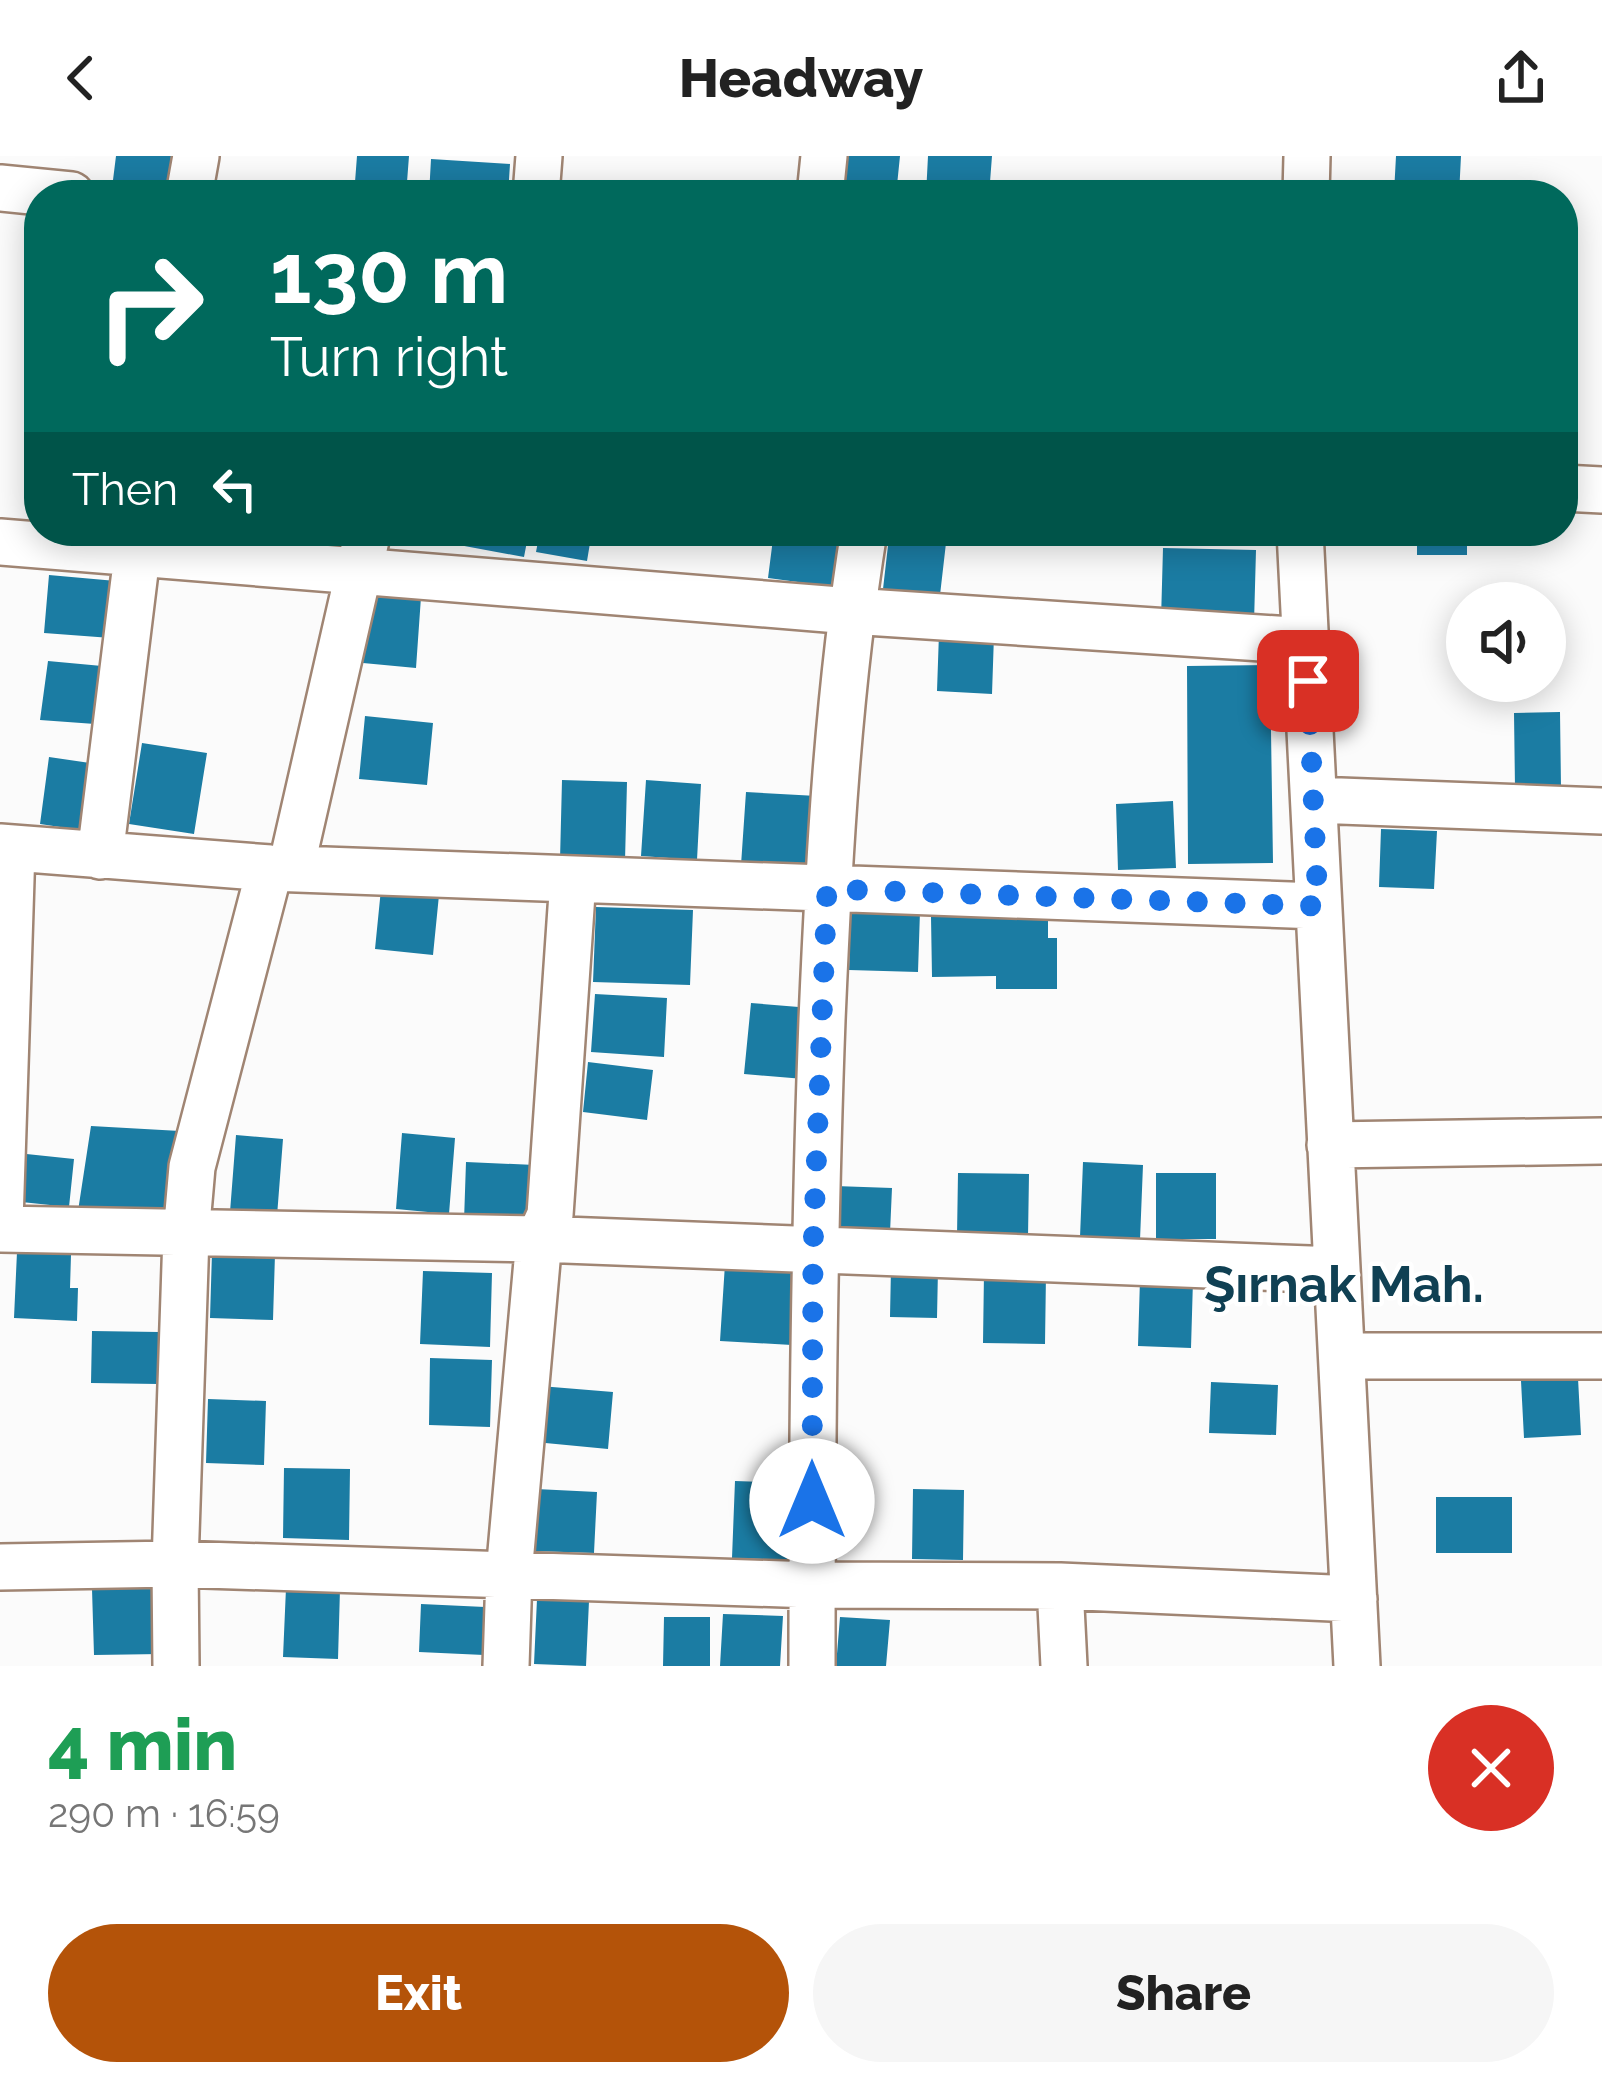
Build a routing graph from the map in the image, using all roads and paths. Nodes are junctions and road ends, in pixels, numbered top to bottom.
1 (138, 546) edge
2 (241, 546) edge
3 (862, 546) edge
4 (1301, 546) edge
5 (363, 552) edge
6 (851, 611) junction
7 (1306, 641) junction
8 (1314, 800) junction
9 (1602, 811) edge
10 (6, 847) edge
11 (100, 856) junction
12 (280, 868) junction
13 (573, 879) junction
14 (827, 889) junction
15 (1318, 906) junction
16 (1602, 1141) edge
17 (1330, 1145) junction
18 (0, 1225) edge
19 (186, 1235) junction
20 (539, 1239) junction
21 (813, 1248) junction
22 (1337, 1270) junction
23 (1343, 1356) junction
24 (1602, 1356) edge
25 (175, 1564) junction
26 (0, 1568) edge
27 (509, 1574) junction
28 (812, 1586) junction
29 (1060, 1586) junction
30 (1354, 1599) junction
31 (176, 1666) edge
32 (506, 1666) edge
33 (812, 1666) edge
34 (1064, 1666) edge
35 (1357, 1666) edge

1 - 11 street
2 - 5 street
3 - 6 street
4 - 7 street
5 - 6 street
5 - 12 street
6 - 7 street
6 - 14 street
7 - 8 street
8 - 9 street
8 - 15 street
10 - 11 street
10 - 18 street
11 - 12 street
12 - 13 street
12 - 19 street
13 - 14 street
13 - 20 street
14 - 15 street
14 - 21 street
15 - 17 street
16 - 17 street
17 - 22 street
18 - 19 street
19 - 20 street
19 - 25 street
20 - 21 street
20 - 27 street
21 - 22 street
21 - 28 street
22 - 23 street
23 - 24 street
23 - 30 street
25 - 26 street
25 - 27 street
25 - 31 street
27 - 28 street
27 - 32 street
28 - 29 street
28 - 33 street
29 - 30 street
29 - 34 street
30 - 35 street

